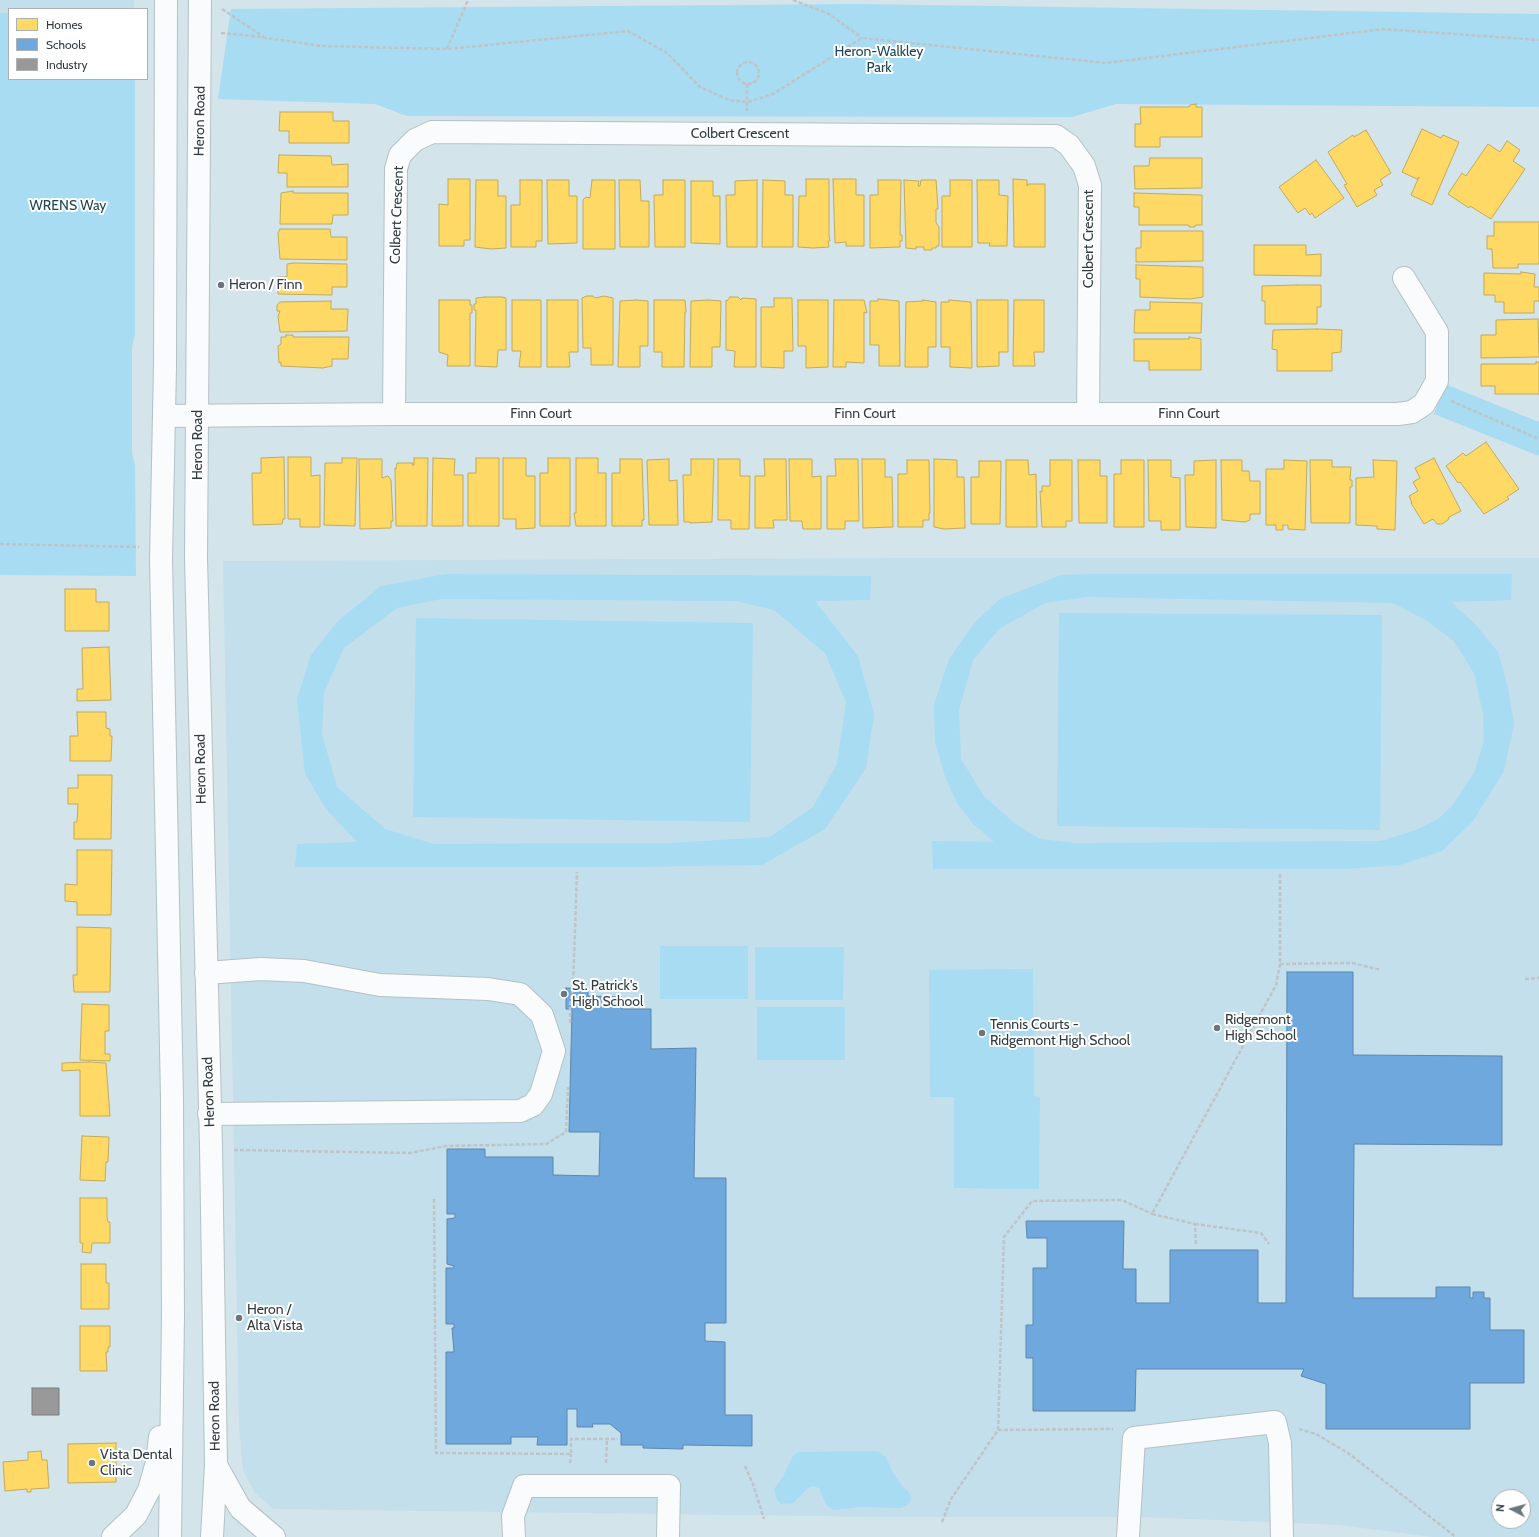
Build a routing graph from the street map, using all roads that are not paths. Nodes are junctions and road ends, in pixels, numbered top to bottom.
1 (166, 0) edge
2 (210, 4) edge
3 (1404, 278) dead end
4 (394, 414) junction
5 (1088, 414) junction
6 (198, 415) junction
7 (164, 416) junction
8 (206, 973) junction
9 (209, 1114) junction
10 (173, 1316) junction
11 (216, 1465) junction
12 (113, 1537) edge
13 (170, 1537) edge
14 (212, 1537) edge
15 (274, 1537) edge
16 (514, 1537) edge
17 (668, 1537) edge
18 (1128, 1537) edge
19 (1282, 1537) edge

1 - 7 main road
2 - 6 main road, Heron Road
3 - 5 main road, Finn Court
4 - 5 main road, Finn Court
4 - 5 main road, Colbert Crescent
4 - 6 main road, Finn Court
6 - 7 main road, Finn Court
6 - 8 main road, Heron Road
7 - 10 main road
8 - 9 main road, Heron Road
8 - 9 main road
9 - 11 main road, Heron Road
10 - 12 main road
10 - 13 main road
11 - 14 main road, Heron Road
11 - 15 main road
16 - 17 main road
18 - 19 main road

